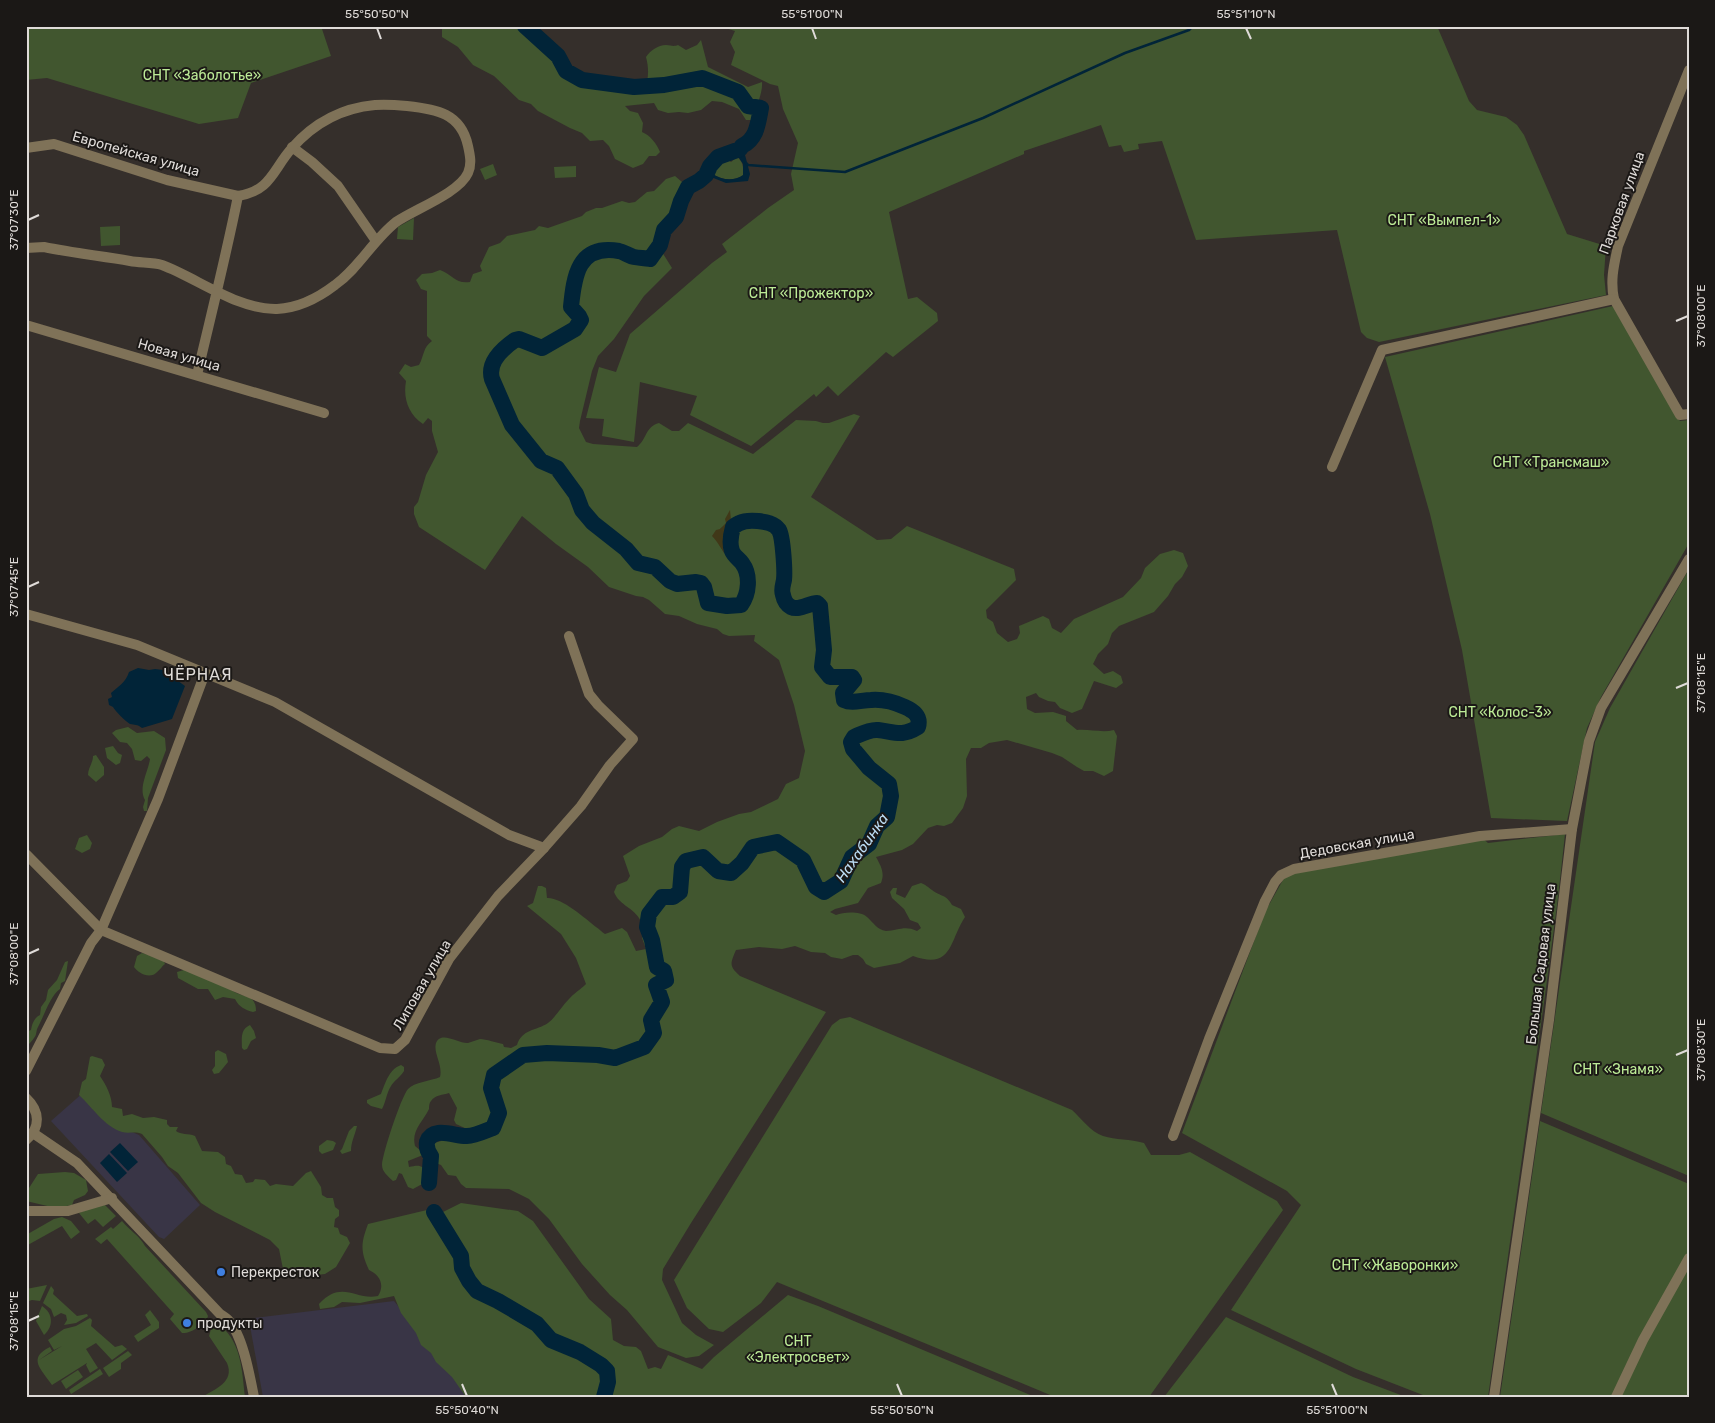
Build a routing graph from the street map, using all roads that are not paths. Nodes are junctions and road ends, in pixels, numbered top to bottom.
1 (1689, 70) edge
2 (292, 147) junction
3 (26, 148) edge
4 (238, 196) junction
5 (376, 242) junction
6 (26, 248) edge
7 (216, 292) junction
8 (1614, 300) junction
9 (26, 325) edge
10 (197, 375) junction
11 (324, 413) dead end
12 (1689, 414) edge
13 (1332, 467) dead end
14 (1689, 559) edge
15 (26, 614) edge
16 (569, 636) dead end
17 (205, 673) junction
18 (1572, 829) junction
19 (544, 848) junction
20 (26, 854) edge
21 (102, 930) junction
22 (26, 1071) edge
23 (26, 1098) edge
24 (1173, 1136) dead end
25 (30, 1137) edge
26 (112, 1198) junction
27 (26, 1211) edge
28 (1689, 1258) edge
29 (254, 1397) edge
30 (1494, 1397) edge
31 (1616, 1397) edge

1 - 8 street, Парковая улица
2 - 4 street
2 - 5 street
2 - 5 street
3 - 4 street, Европейская улица
4 - 7 street
5 - 7 street
6 - 7 street
7 - 10 street
8 - 12 street, Парковая улица
8 - 13 street
9 - 10 street, Новая улица
10 - 11 street, Новая улица
14 - 18 street, Большая Садовая улица
15 - 17 street
16 - 19 street, Липовая улица
17 - 19 street
17 - 21 street
18 - 24 street, Дедовская улица
18 - 30 street, Большая Садовая улица
19 - 21 street, Липовая улица
20 - 21 street
21 - 22 street
23 - 25 street
25 - 26 street
26 - 27 street
26 - 29 street
28 - 31 street

